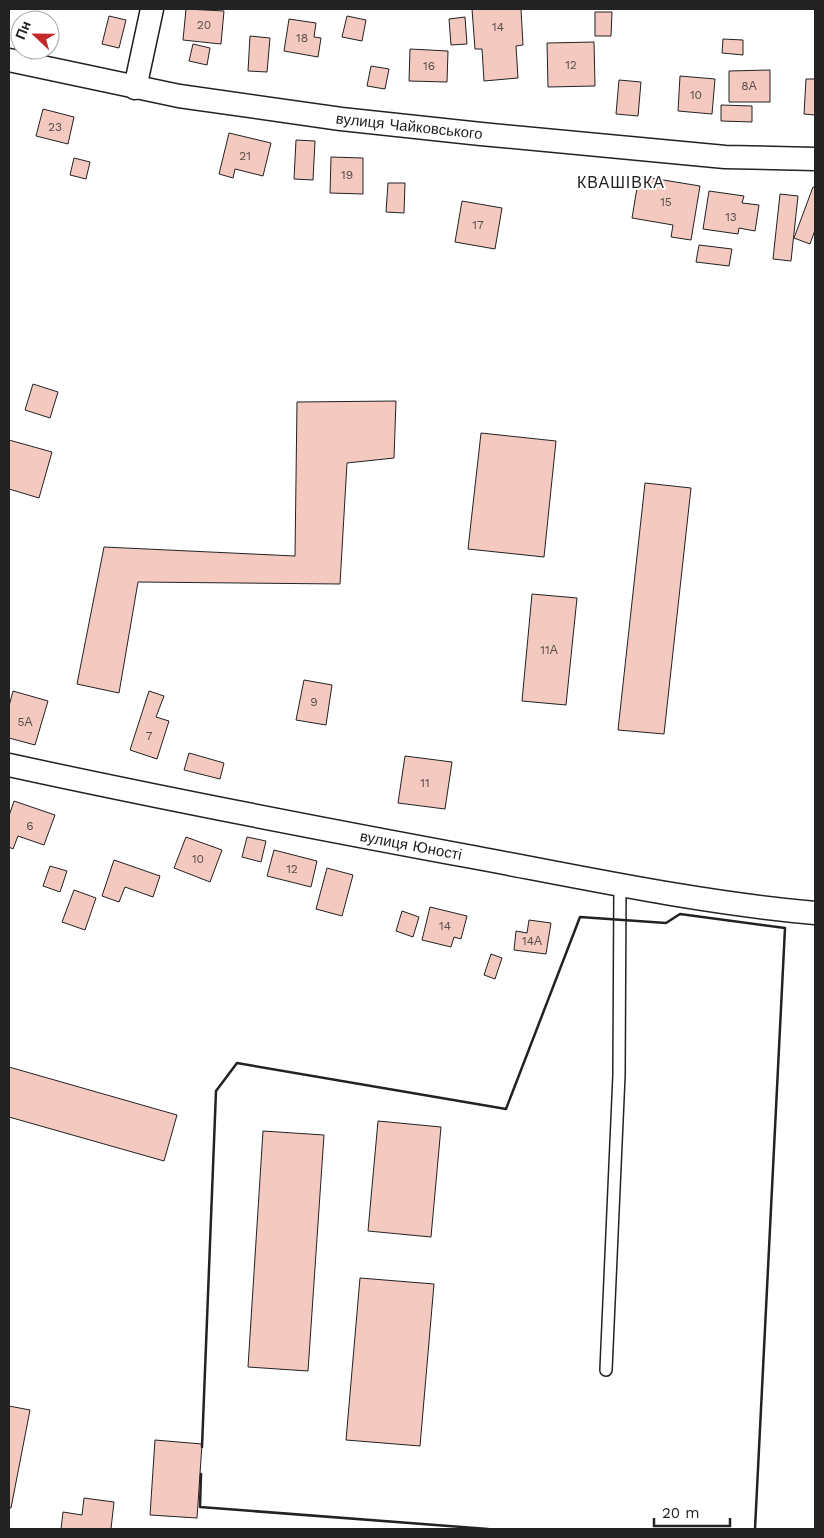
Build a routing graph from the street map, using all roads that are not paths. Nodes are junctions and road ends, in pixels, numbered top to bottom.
1 (152, 9) edge
2 (9, 60) edge
3 (135, 88) junction
4 (815, 159) edge
5 (9, 766) edge
6 (620, 884) junction
7 (815, 913) edge
8 (606, 1370) dead end

1 - 3 street
2 - 3 street, вулиця Чайковського
3 - 4 street, вулиця Чайковського
5 - 6 street, вулиця Юності
6 - 7 street, вулиця Юності
6 - 8 lane

